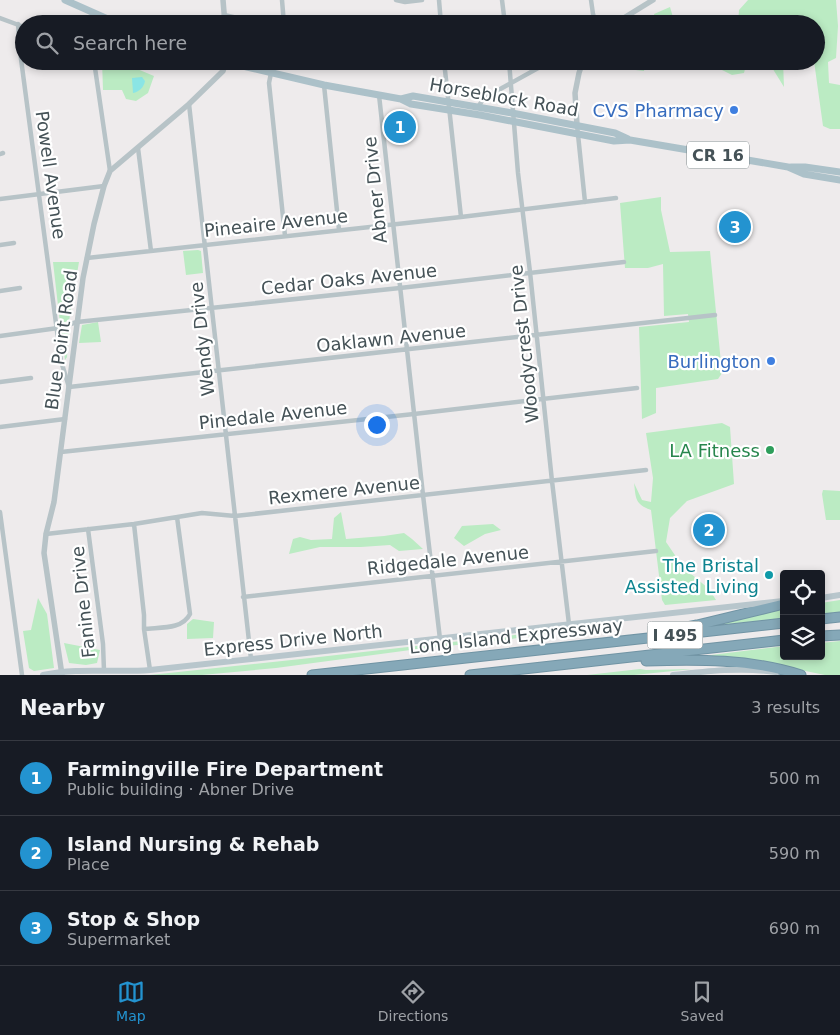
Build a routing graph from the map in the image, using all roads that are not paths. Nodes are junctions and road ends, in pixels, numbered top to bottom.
1 (65, 0) edge
2 (223, 0) edge
3 (282, 0) edge
4 (396, 0) edge
5 (422, 0) edge
6 (439, 0) edge
7 (502, 0) edge
8 (592, 0) edge
9 (653, 0) edge
10 (93, 12) junction
11 (92, 15) edge
12 (100, 15) edge
13 (224, 15) edge
14 (283, 15) edge
15 (440, 15) edge
16 (504, 15) edge
17 (593, 15) edge
18 (629, 15) edge
19 (0, 18) edge
20 (15, 23) edge
21 (22, 70) edge
22 (95, 70) edge
23 (223, 70) edge
24 (258, 70) edge
25 (445, 70) edge
26 (510, 70) edge
27 (535, 70) edge
28 (580, 70) edge
29 (271, 73) junction
30 (511, 83) junction
31 (324, 85) junction
32 (379, 95) junction
33 (401, 99) junction
34 (448, 102) junction
35 (189, 104) junction
36 (478, 107) junction
37 (449, 110) junction
38 (512, 113) junction
39 (513, 121) junction
40 (577, 125) junction
41 (578, 133) junction
42 (630, 140) junction
43 (138, 148) junction
44 (788, 167) junction
45 (110, 171) junction
46 (840, 172) edge
47 (840, 180) edge
48 (104, 186) junction
49 (39, 193) junction
50 (616, 198) dead end
51 (0, 199) edge
52 (585, 202) junction
53 (522, 210) junction
54 (461, 217) junction
55 (393, 224) junction
56 (339, 230) junction
57 (285, 236) junction
58 (14, 243) dead end
59 (0, 245) edge
60 (205, 245) junction
61 (151, 251) junction
62 (87, 258) junction
63 (624, 262) dead end
64 (530, 272) junction
65 (20, 288) dead end
66 (400, 288) junction
67 (0, 291) edge
68 (211, 308) junction
69 (716, 315) dead end
70 (77, 322) junction
71 (58, 328) junction
72 (536, 335) junction
73 (0, 336) edge
74 (406, 350) junction
75 (219, 371) junction
76 (31, 378) dead end
77 (0, 382) edge
78 (69, 388) junction
79 (637, 388) dead end
80 (543, 399) junction
81 (414, 414) junction
82 (65, 418) junction
83 (0, 427) edge
84 (226, 434) junction
85 (61, 452) junction
86 (646, 470) dead end
87 (552, 481) junction
88 (423, 495) junction
89 (0, 512) edge
90 (235, 516) junction
91 (178, 517) junction
92 (134, 524) junction
93 (88, 529) junction
94 (46, 534) junction
95 (656, 551) dead end
96 (562, 562) junction
97 (432, 576) junction
98 (840, 595) edge
99 (244, 596) junction
100 (825, 597) edge
101 (780, 603) edge
102 (780, 604) edge
103 (840, 618) edge
104 (825, 619) edge
105 (780, 623) edge
106 (569, 624) junction
107 (144, 629) junction
108 (840, 635) edge
109 (825, 636) edge
110 (440, 638) junction
111 (780, 640) edge
112 (566, 647) junction
113 (251, 660) junction
114 (583, 662) junction
115 (150, 670) junction
116 (104, 671) junction
117 (62, 673) edge
118 (694, 674) edge
119 (22, 675) edge
120 (43, 675) edge
121 (312, 675) edge
122 (470, 675) edge
123 (672, 675) edge
124 (802, 675) edge

1 - 10 main road
2 - 13 street
3 - 14 street
4 - 5 street
6 - 15 street
7 - 16 street
8 - 17 street
9 - 18 street
10 - 11 street
10 - 12 main road
19 - 20 street
21 - 49 street, Powell Avenue
22 - 45 street
23 - 35 street, Blue Point Road
24 - 29 main road, Horseblock Road / CR 16
25 - 34 street
26 - 30 street, Woodycrest Drive
27 - 30 street
28 - 40 street
29 - 31 main road, Horseblock Road / CR 16
29 - 57 street
30 - 36 street
30 - 38 street, Woodycrest Drive
31 - 32 main road, Horseblock Road / CR 16
31 - 56 street
32 - 33 main road, Horseblock Road / CR 16
32 - 55 street, Abner Drive
33 - 34 main road, Horseblock Road / CR 16
33 - 37 main road, Horseblock Road / CR 16
34 - 36 main road, Horseblock Road / CR 16
34 - 37 street
35 - 43 street, Blue Point Road
35 - 60 street, Wendy Drive
36 - 38 main road, Horseblock Road / CR 16
37 - 39 main road, Horseblock Road / CR 16
37 - 54 street
38 - 39 street, Woodycrest Drive
38 - 40 main road, Horseblock Road / CR 16
39 - 41 main road, Horseblock Road / CR 16
39 - 53 street, Woodycrest Drive
40 - 41 street
40 - 42 main road, Horseblock Road / CR 16
41 - 42 main road, Horseblock Road / CR 16
41 - 52 street
42 - 44 main road, Horseblock Road / CR 16
43 - 45 street, Blue Point Road
43 - 61 street
44 - 46 main road, Horseblock Road / CR 16
44 - 47 main road, Horseblock Road / CR 16
45 - 48 street, Blue Point Road
48 - 49 street
48 - 62 street, Blue Point Road
49 - 51 street
49 - 71 street, Powell Avenue
50 - 52 street, Pineaire Avenue
52 - 53 street, Pineaire Avenue
53 - 54 street, Pineaire Avenue
53 - 64 street, Woodycrest Drive
54 - 55 street, Pineaire Avenue
55 - 56 street, Pineaire Avenue
55 - 66 street, Abner Drive
56 - 57 street, Pineaire Avenue
57 - 60 street, Pineaire Avenue
58 - 59 street
60 - 61 street, Pineaire Avenue
60 - 68 street, Wendy Drive
61 - 62 street, Pineaire Avenue
62 - 70 street, Blue Point Road
63 - 64 street, Cedar Oaks Avenue
64 - 66 street, Cedar Oaks Avenue
64 - 72 street, Woodycrest Drive
65 - 67 street
66 - 68 street, Cedar Oaks Avenue
66 - 74 street, Abner Drive
68 - 70 street, Cedar Oaks Avenue
68 - 75 street, Wendy Drive
69 - 72 street, Oaklawn Avenue
70 - 71 street, Cedar Oaks Avenue
70 - 78 street, Blue Point Road
71 - 73 street, Cedar Oaks Avenue
71 - 78 street, Powell Avenue
72 - 74 street, Oaklawn Avenue
72 - 80 street, Woodycrest Drive
74 - 75 street, Oaklawn Avenue
74 - 81 street, Abner Drive
75 - 78 street, Oaklawn Avenue
75 - 84 street, Wendy Drive
76 - 77 street
78 - 82 street, Blue Point Road
79 - 80 street, Pinedale Avenue
80 - 81 street, Pinedale Avenue
80 - 87 street, Woodycrest Drive
81 - 84 street, Pinedale Avenue
81 - 88 street, Abner Drive
82 - 83 street
82 - 85 street, Blue Point Road
84 - 85 street, Pinedale Avenue
84 - 90 street, Wendy Drive
85 - 94 street, Blue Point Road
86 - 87 street, Rexmere Avenue
87 - 88 street, Rexmere Avenue
87 - 96 street, Woodycrest Drive
88 - 90 street, Rexmere Avenue
88 - 97 street, Abner Drive
89 - 119 street
90 - 91 street, Rexmere Avenue
90 - 99 street, Wendy Drive
91 - 92 street, Rexmere Avenue
91 - 107 street
92 - 93 street, Rexmere Avenue
92 - 107 street
93 - 94 street, Rexmere Avenue
93 - 116 street, Fanine Drive
94 - 117 street, Blue Point Road
95 - 96 street, Ridgedale Avenue
96 - 97 street, Ridgedale Avenue
96 - 106 street, Woodycrest Drive
97 - 99 street, Ridgedale Avenue
97 - 110 street, Abner Drive
98 - 100 main road
99 - 113 street, Wendy Drive
101 - 106 main road, Express Drive North
102 - 112 highway
103 - 104 highway
105 - 112 highway, Long Island Expressway / I 495
106 - 110 main road, Express Drive North
107 - 115 street
108 - 109 highway
110 - 113 main road, Express Drive North
111 - 114 highway, Long Island Expressway / I 495
112 - 121 highway, Long Island Expressway / I 495
113 - 115 main road, Express Drive North
114 - 122 highway, Long Island Expressway / I 495
114 - 124 highway
115 - 116 main road, Express Drive North
116 - 117 main road, Express Drive North
117 - 120 main road, Express Drive North
118 - 123 main road
118 - 124 main road

